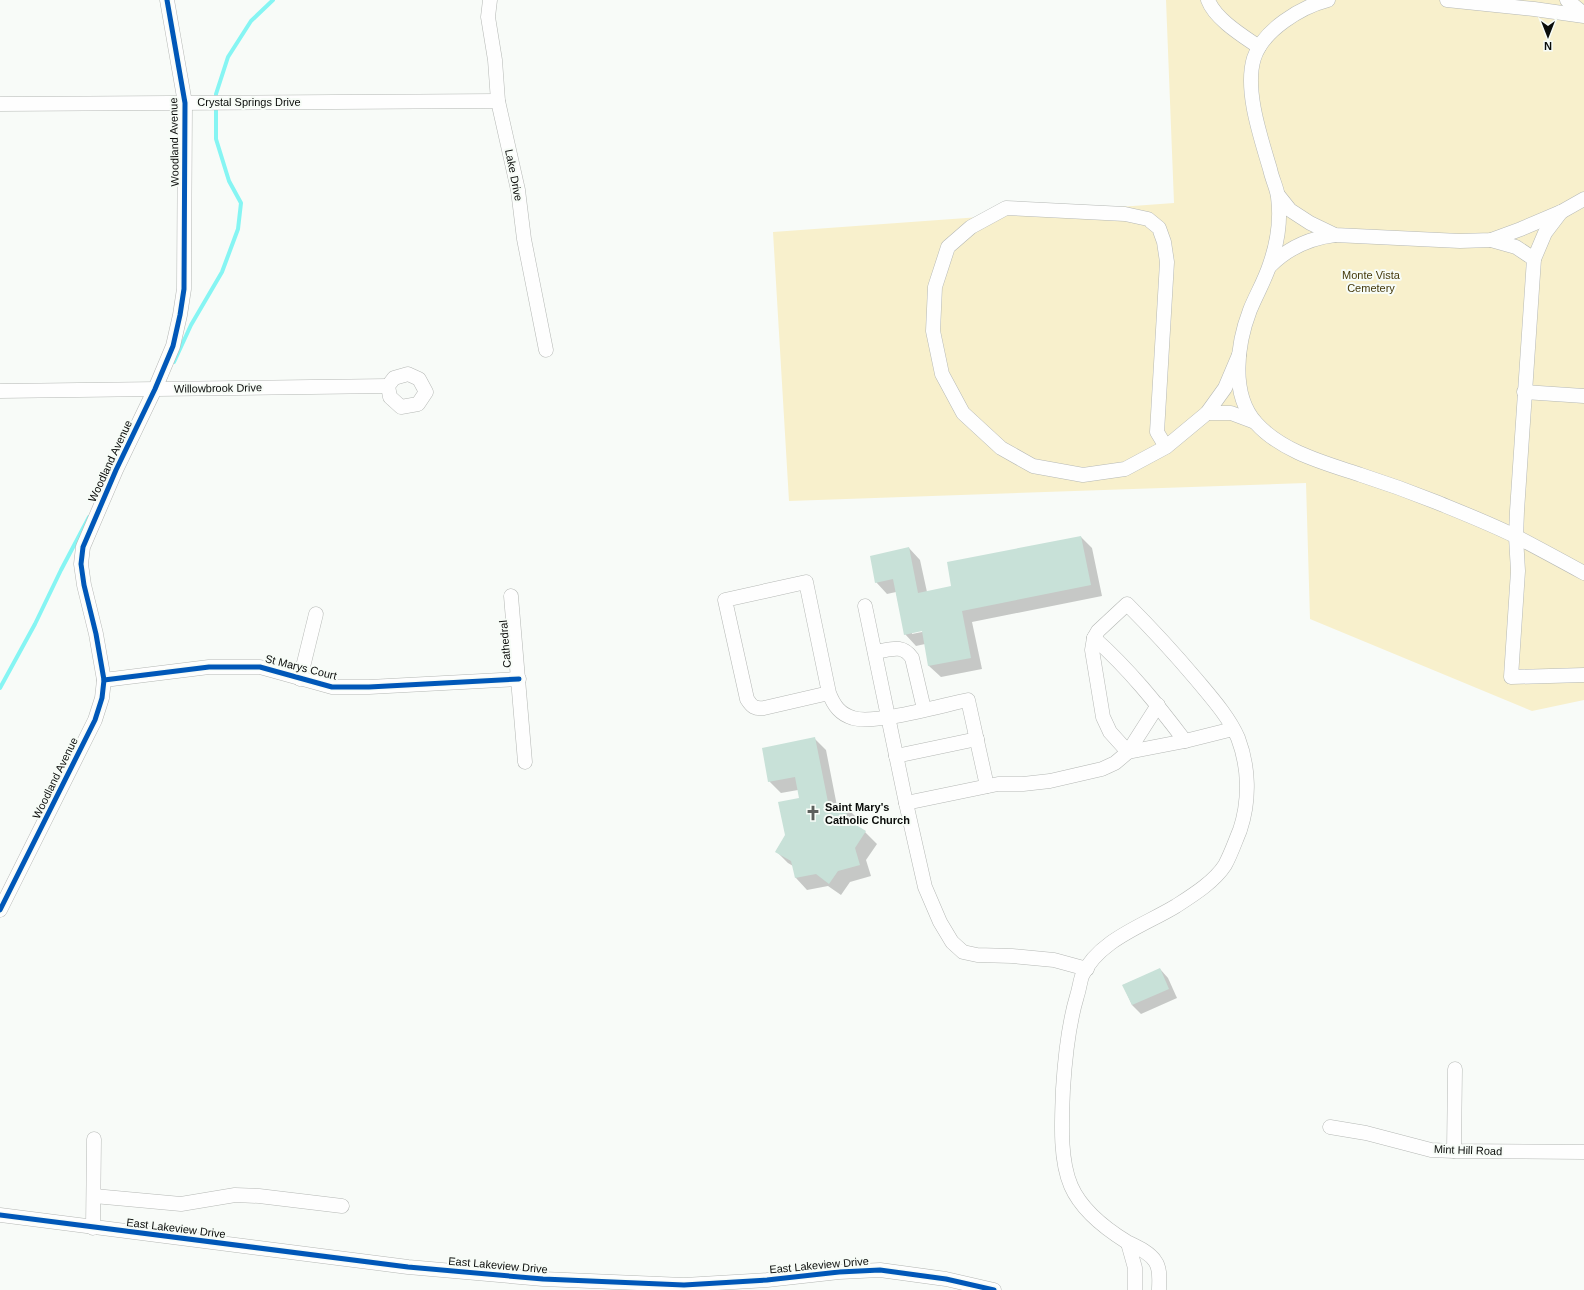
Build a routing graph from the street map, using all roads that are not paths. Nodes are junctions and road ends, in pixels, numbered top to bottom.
1 (167, 0) edge
2 (490, 0) edge
3 (1208, 0) edge
4 (1328, 0) edge
5 (1447, 0) edge
6 (1567, 0) edge
7 (1535, 4) edge
8 (1584, 15) edge
9 (1259, 47) junction
10 (498, 101) junction
11 (185, 103) junction
12 (0, 104) edge
13 (1278, 195) junction
14 (1584, 199) edge
15 (1561, 212) junction
16 (1335, 235) junction
17 (1491, 240) junction
18 (1534, 259) junction
19 (1269, 266) junction
20 (546, 350) dead end
21 (1239, 354) junction
22 (388, 386) dead end
23 (156, 389) junction
24 (0, 391) edge
25 (1524, 392) junction
26 (1584, 396) edge
27 (1207, 413) junction
28 (1255, 422) junction
29 (1166, 447) junction
30 (1516, 537) junction
31 (1584, 573) edge
32 (511, 596) dead end
33 (865, 606) dead end
34 (316, 614) dead end
35 (1094, 638) junction
36 (875, 652) junction
37 (1584, 675) edge
38 (300, 679) junction
39 (519, 679) junction
40 (104, 680) junction
41 (828, 693) junction
42 (1158, 705) junction
43 (924, 709) junction
44 (888, 717) junction
45 (1233, 729) junction
46 (977, 739) junction
47 (1185, 741) junction
48 (1128, 752) junction
49 (896, 756) junction
50 (525, 762) dead end
51 (987, 786) junction
52 (906, 803) junction
53 (0, 910) edge
54 (1087, 969) junction
55 (1455, 1069) dead end
56 (1330, 1127) dead end
57 (94, 1139) dead end
58 (1454, 1151) junction
59 (1584, 1152) edge
60 (94, 1196) junction
61 (342, 1206) dead end
62 (0, 1215) edge
63 (93, 1228) junction
64 (1128, 1242) junction
65 (994, 1290) edge
66 (1135, 1290) edge
67 (1159, 1290) edge

1 - 11 street, Woodland Avenue
2 - 10 street, Lake Drive
3 - 9 street
4 - 9 street
5 - 7 street
6 - 8 street
7 - 8 street
9 - 13 street
10 - 11 street, Crystal Springs Drive
10 - 20 street, Lake Drive
11 - 12 street, Crystal Springs Drive
11 - 23 street, Woodland Avenue
13 - 16 street
13 - 19 street
14 - 15 street
15 - 17 street
15 - 18 street
16 - 17 street
16 - 19 street
17 - 18 street
18 - 25 street
19 - 21 street
21 - 27 street
21 - 28 street
22 - 23 street, Willowbrook Drive
23 - 24 street, Willowbrook Drive
23 - 40 street, Woodland Avenue
25 - 26 street
25 - 30 street
27 - 28 street
27 - 29 street
28 - 30 street
29 - 29 street
30 - 31 street
30 - 37 street
32 - 39 street, Cathedral
33 - 36 street
34 - 38 street
35 - 42 street
35 - 45 street
35 - 48 street
36 - 43 street
36 - 44 street
38 - 39 street, St Marys Court
38 - 40 street, St Marys Court
39 - 50 street, Cathedral
40 - 53 street, Woodland Avenue
41 - 41 street
41 - 44 street
42 - 47 street
42 - 48 street
43 - 44 street
43 - 46 street
44 - 49 street
45 - 47 street
45 - 54 street
46 - 49 street
46 - 51 street
47 - 48 street
48 - 51 street
49 - 52 street
51 - 52 street
52 - 54 street
54 - 64 street
55 - 58 street
56 - 58 street, Mint Hill Road
57 - 60 street
58 - 59 street, Mint Hill Road
60 - 61 street
60 - 63 street
62 - 63 street, East Lakeview Drive
63 - 65 street, East Lakeview Drive
64 - 66 street
64 - 67 street

